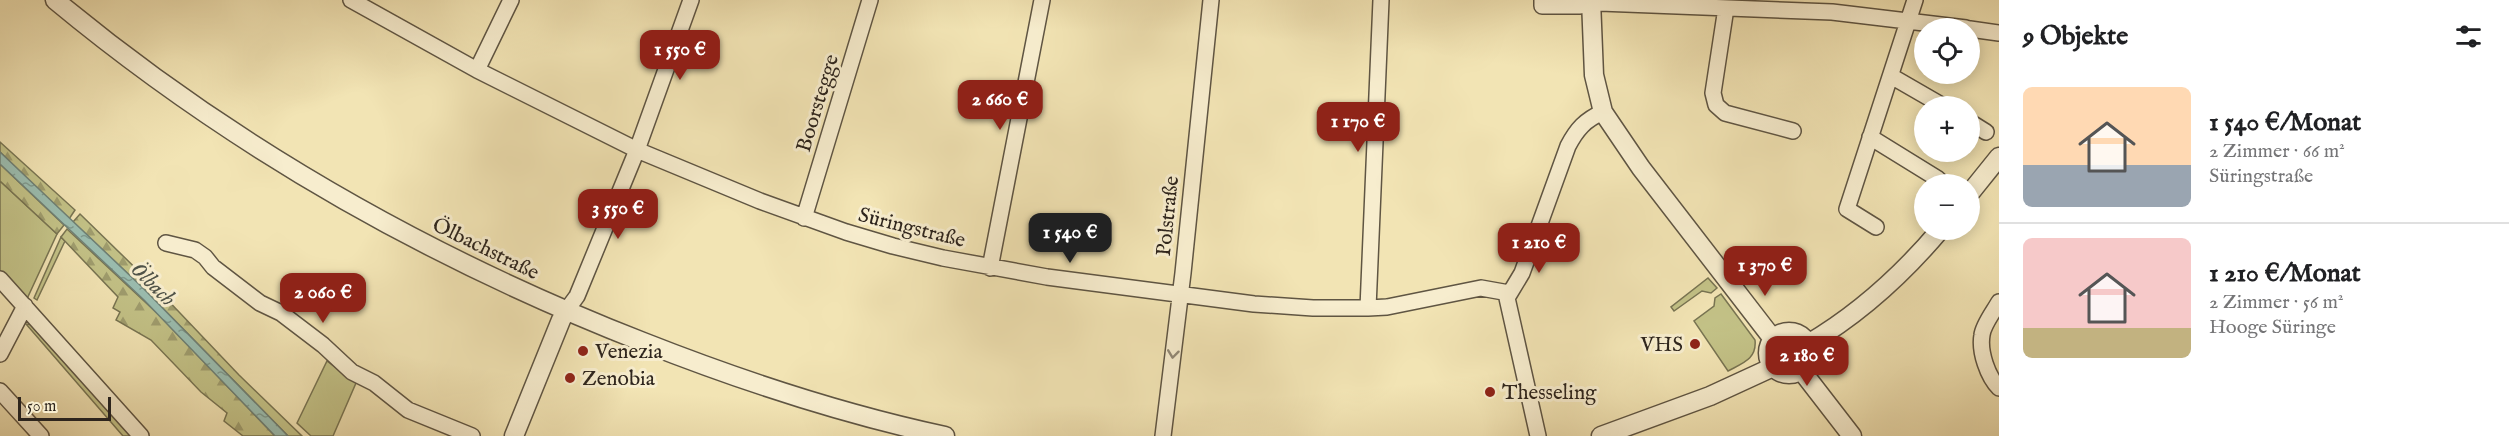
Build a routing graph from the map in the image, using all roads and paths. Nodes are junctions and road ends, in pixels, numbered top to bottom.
1 (56, 0) edge
2 (351, 0) edge
3 (511, 0) edge
4 (691, 0) edge
5 (870, 0) edge
6 (1042, 0) edge
7 (1211, 0) edge
8 (1381, 0) edge
9 (1915, 0) edge
10 (1591, 2) edge
11 (1542, 3) edge
12 (1726, 8) junction
13 (1908, 20) junction
14 (1914, 21) edge
15 (1980, 31) edge
16 (1999, 33) edge
17 (477, 70) junction
18 (1891, 76) junction
19 (1926, 96) edge
20 (1603, 112) junction
21 (1980, 128) edge
22 (1793, 131) dead end
23 (1986, 132) dead end
24 (1870, 137) junction
25 (637, 150) junction
26 (1999, 157) edge
27 (1931, 174) edge
28 (1980, 181) edge
29 (804, 218) junction
30 (1876, 227) dead end
31 (1931, 240) edge
32 (166, 243) dead end
33 (990, 268) junction
34 (0, 279) edge
35 (1509, 293) junction
36 (1180, 296) junction
37 (1999, 302) edge
38 (25, 306) junction
39 (1368, 308) junction
40 (566, 311) junction
41 (1773, 339) junction
42 (1808, 344) junction
43 (0, 354) edge
44 (1773, 367) junction
45 (1801, 370) junction
46 (1999, 388) edge
47 (0, 391) edge
48 (41, 436) edge
49 (141, 436) edge
50 (472, 436) edge
51 (514, 436) edge
52 (945, 436) edge
53 (1163, 436) edge
54 (1538, 436) edge
55 (1601, 436) edge
56 (1852, 436) edge

1 - 40 street, Ölbachstraße
2 - 17 street, Süringstraße
3 - 17 street
4 - 25 street
5 - 29 street, Boorstegge
6 - 33 street
7 - 36 street, Polstraße
8 - 39 street
9 - 13 street
10 - 11 street
10 - 12 street
10 - 20 street
12 - 13 street
12 - 22 street
13 - 14 street
13 - 18 street
15 - 16 street
17 - 25 street, Süringstraße
18 - 19 street
18 - 24 street
20 - 35 street
20 - 41 street
21 - 23 street
24 - 27 street
24 - 30 street
25 - 29 street, Süringstraße
25 - 40 street
26 - 28 street
29 - 33 street, Süringstraße
31 - 42 street
32 - 50 street
33 - 36 street, Süringstraße
34 - 38 street
35 - 39 street, Süringstraße
35 - 54 street
36 - 39 street, Süringstraße
36 -> 53 street, Polstraße
37 - 46 street
38 - 43 street
38 - 49 street
40 - 51 street
40 - 52 street, Ölbachstraße
41 - 42 street
41 - 44 street
42 - 45 street
44 - 45 street
44 - 55 street
45 - 56 street
47 - 48 street

